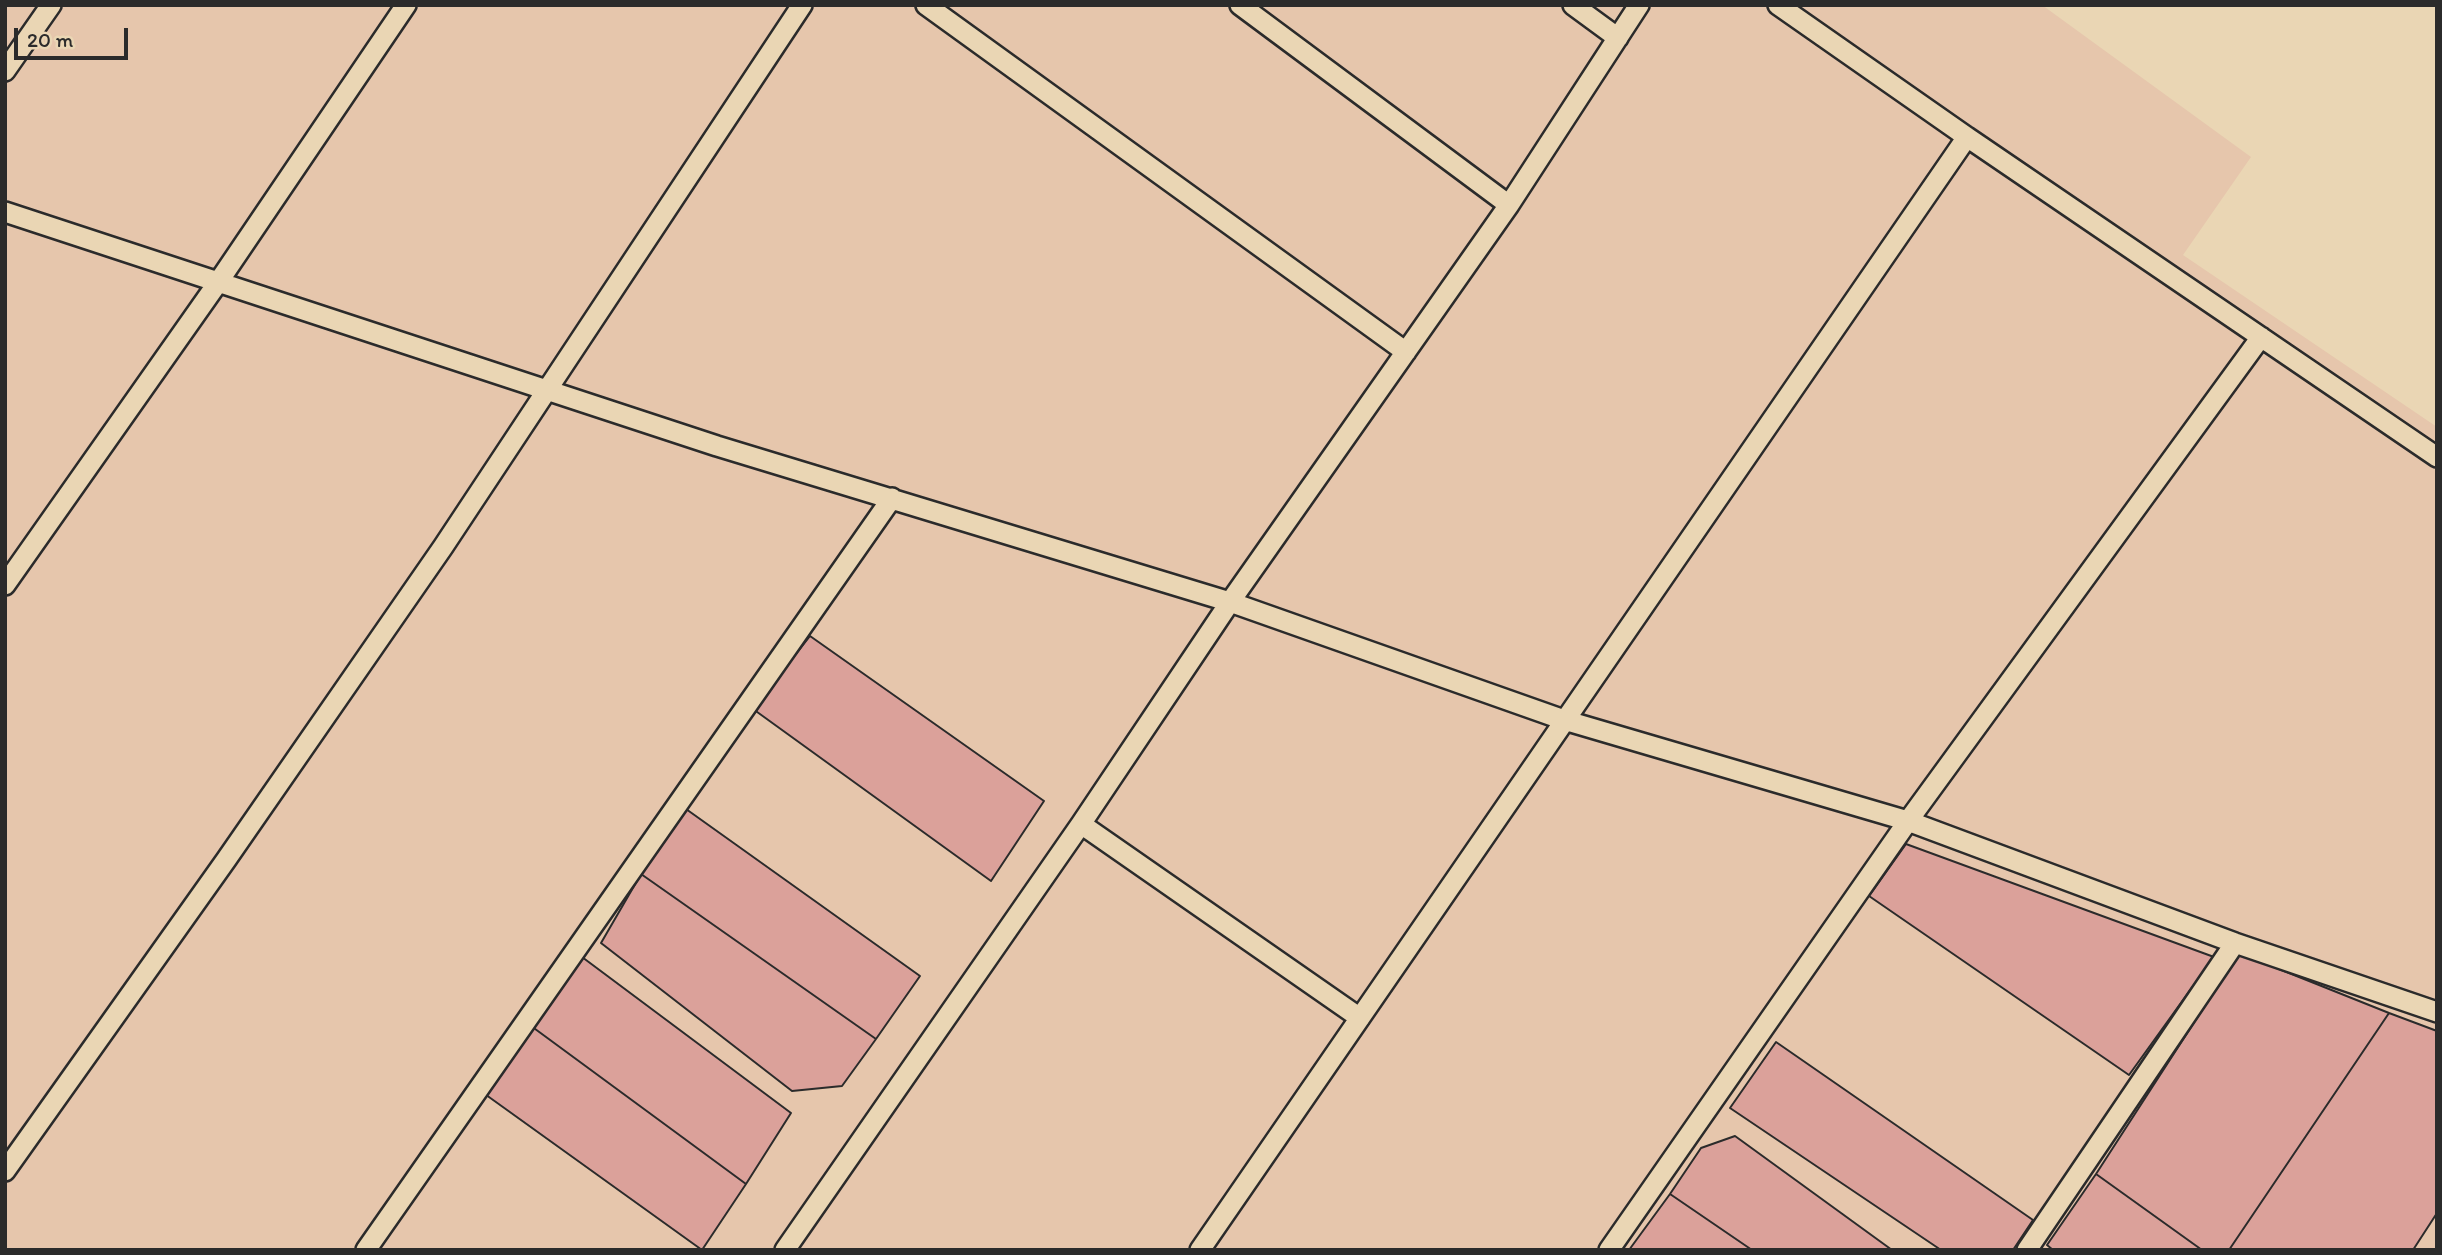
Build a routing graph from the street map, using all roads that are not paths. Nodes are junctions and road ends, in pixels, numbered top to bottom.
1 (51, 5) edge
2 (406, 5) edge
3 (802, 5) edge
4 (926, 5) edge
5 (1240, 5) edge
6 (1573, 5) edge
7 (1639, 5) edge
8 (1778, 5) edge
9 (1618, 38) junction
10 (5, 71) edge
11 (1967, 137) junction
12 (1509, 205) junction
13 (5, 212) edge
14 (219, 281) junction
15 (2262, 337) junction
16 (1406, 352) junction
17 (547, 391) junction
18 (2437, 457) edge
19 (892, 498) junction
20 (5, 584) edge
21 (1230, 602) junction
22 (1564, 720) junction
23 (1908, 821) junction
24 (1081, 824) junction
25 (2235, 943) junction
26 (2437, 1012) edge
27 (1360, 1018) junction
28 (5, 1171) edge
29 (366, 1250) edge
30 (785, 1250) edge
31 (1200, 1250) edge
32 (1609, 1250) edge
33 (2027, 1250) edge

1 - 10 lane
2 - 14 lane
3 - 17 lane
4 - 16 lane
5 - 12 lane
6 - 9 lane
7 - 9 lane
8 - 11 lane
9 - 12 lane
11 - 15 lane
11 - 22 lane
12 - 16 lane
13 - 14 lane
14 - 17 lane
14 - 20 lane
15 - 18 lane
15 - 23 lane
16 - 21 lane
17 - 19 lane
17 - 28 lane
19 - 21 lane
19 - 29 lane
21 - 22 lane
21 - 24 lane
22 - 23 lane
22 - 27 lane
23 - 25 lane
23 - 32 lane
24 - 27 lane
24 - 30 lane
25 - 26 lane
25 - 33 lane
27 - 31 lane

